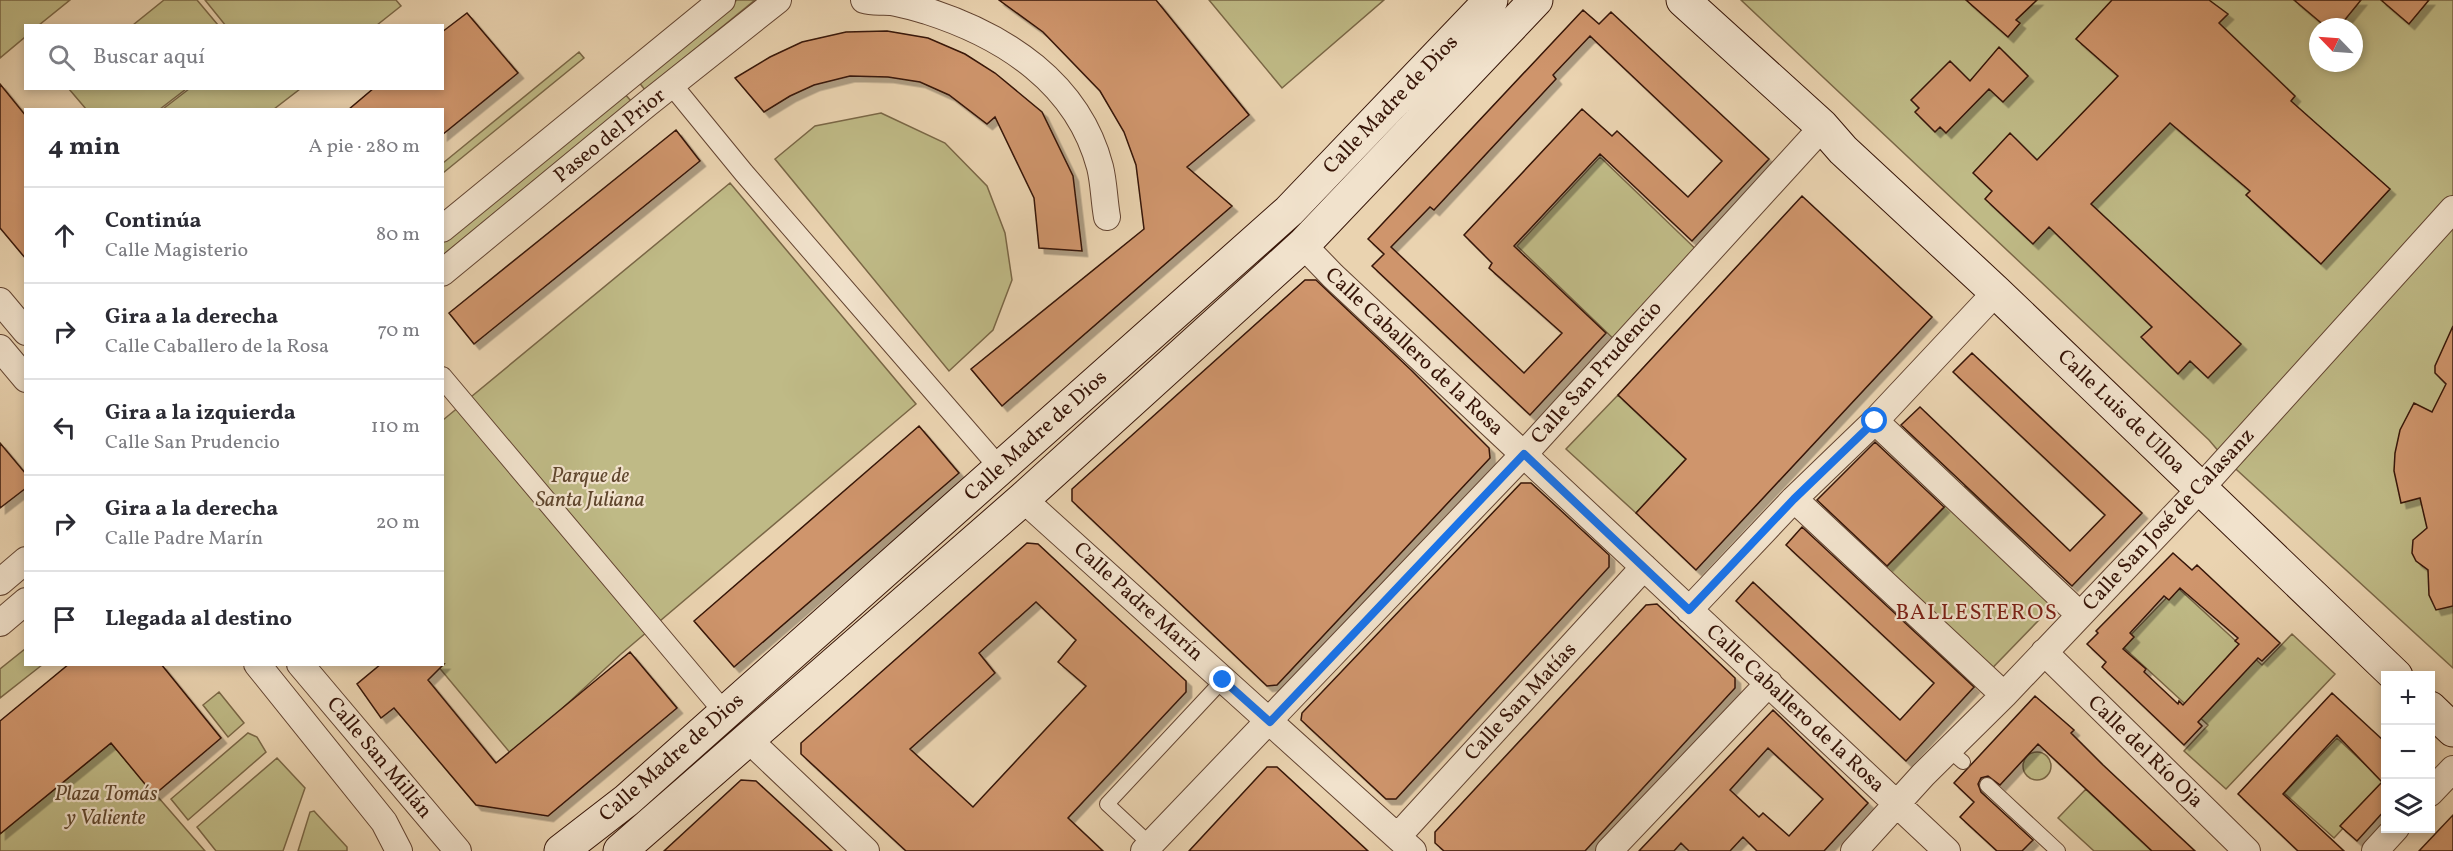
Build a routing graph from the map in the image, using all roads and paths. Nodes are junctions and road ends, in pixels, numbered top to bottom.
1 (722, 0) edge
2 (778, 0) edge
3 (864, 0) edge
4 (1491, 0) edge
5 (1536, 0) edge
6 (1683, 0) edge
7 (672, 85) junction
8 (1830, 141) junction
9 (2453, 209) edge
10 (1107, 217) dead end
11 (444, 226) edge
12 (1303, 246) junction
13 (444, 271) edge
14 (1996, 292) junction
15 (0, 301) edge
16 (24, 330) edge
17 (0, 348) edge
18 (24, 377) edge
19 (444, 379) edge
20 (1875, 421) junction
21 (1524, 454) junction
22 (1000, 468) junction
23 (2200, 489) junction
24 (1023, 499) junction
25 (1794, 499) junction
26 (24, 562) edge
27 (1644, 567) junction
28 (0, 582) edge
29 (24, 603) edge
30 (1689, 610) junction
31 (2080, 615) junction
32 (0, 623) edge
33 (2044, 652) junction
34 (259, 666) edge
35 (302, 666) edge
36 (2392, 671) edge
37 (1223, 680) junction
38 (1769, 683) junction
39 (2004, 696) junction
40 (726, 713) junction
41 (2435, 713) edge
42 (1270, 722) junction
43 (2453, 730) edge
44 (749, 740) junction
45 (2453, 769) edge
46 (1987, 785) dead end
47 (2435, 788) edge
48 (1897, 804) junction
49 (2391, 833) edge
50 (1405, 844) edge
51 (1148, 848) edge
52 (399, 851) edge
53 (458, 851) edge
54 (561, 851) edge
55 (620, 851) edge
56 (866, 851) edge
57 (1609, 851) edge
58 (1854, 851) edge
59 (1947, 851) edge
60 (2058, 851) edge
61 (2247, 851) edge
62 (2375, 851) edge

1 - 11 street, Paseo del Prior
2 - 7 street, Paseo del Prior
3 - 10 street
4 - 22 main road, Calle Madre de Dios
5 - 12 main road, Calle Madre de Dios
6 - 8 main road, Calle Luis de Ulloa
7 - 13 street, Paseo del Prior
7 - 22 street
8 - 14 main road, Calle Luis de Ulloa
8 - 21 street, Calle San Prudencio
9 - 23 street, Calle San José de Calasanz
12 - 21 street, Calle Caballero de la Rosa
12 - 24 main road, Calle Madre de Dios
14 - 20 street
14 - 23 main road, Calle Luis de Ulloa
15 - 16 street
17 - 18 street
19 - 40 street
20 - 25 street
20 - 31 street
21 - 27 street, Calle Caballero de la Rosa
21 - 42 street, Calle San Prudencio
22 - 40 main road, Calle Madre de Dios
23 - 31 street, Calle San José de Calasanz
23 - 36 main road, Calle Luis de Ulloa
24 - 37 street, Calle Padre Marín
24 - 44 main road, Calle Madre de Dios
25 - 30 street
25 - 39 street
26 - 28 street
27 - 30 street, Calle Caballero de la Rosa
27 - 50 street, Calle San Matías
29 - 32 street
30 - 38 street, Calle Caballero de la Rosa
31 - 33 street, Calle San José de Calasanz
33 - 39 street, Calle San José de Calasanz
33 - 61 street, Calle del Río Oja
34 - 52 street, Calle San Millán
35 - 53 street, Calle San Millán
37 - 42 street, Calle Padre Marín
37 - 51 lane, Calle San Prudencio
38 - 48 street, Calle Caballero de la Rosa
38 - 57 street
39 - 48 street, Calle San José de Calasanz
40 - 54 main road, Calle Madre de Dios
41 - 43 main road
42 - 50 street, Calle Padre Marín
42 - 51 street, Calle San Prudencio
44 - 55 main road, Calle Madre de Dios
44 - 56 street
45 - 47 street
46 - 60 lane
48 - 58 street, Calle San José de Calasanz
48 - 59 street, Calle Caballero de la Rosa
49 - 62 street

